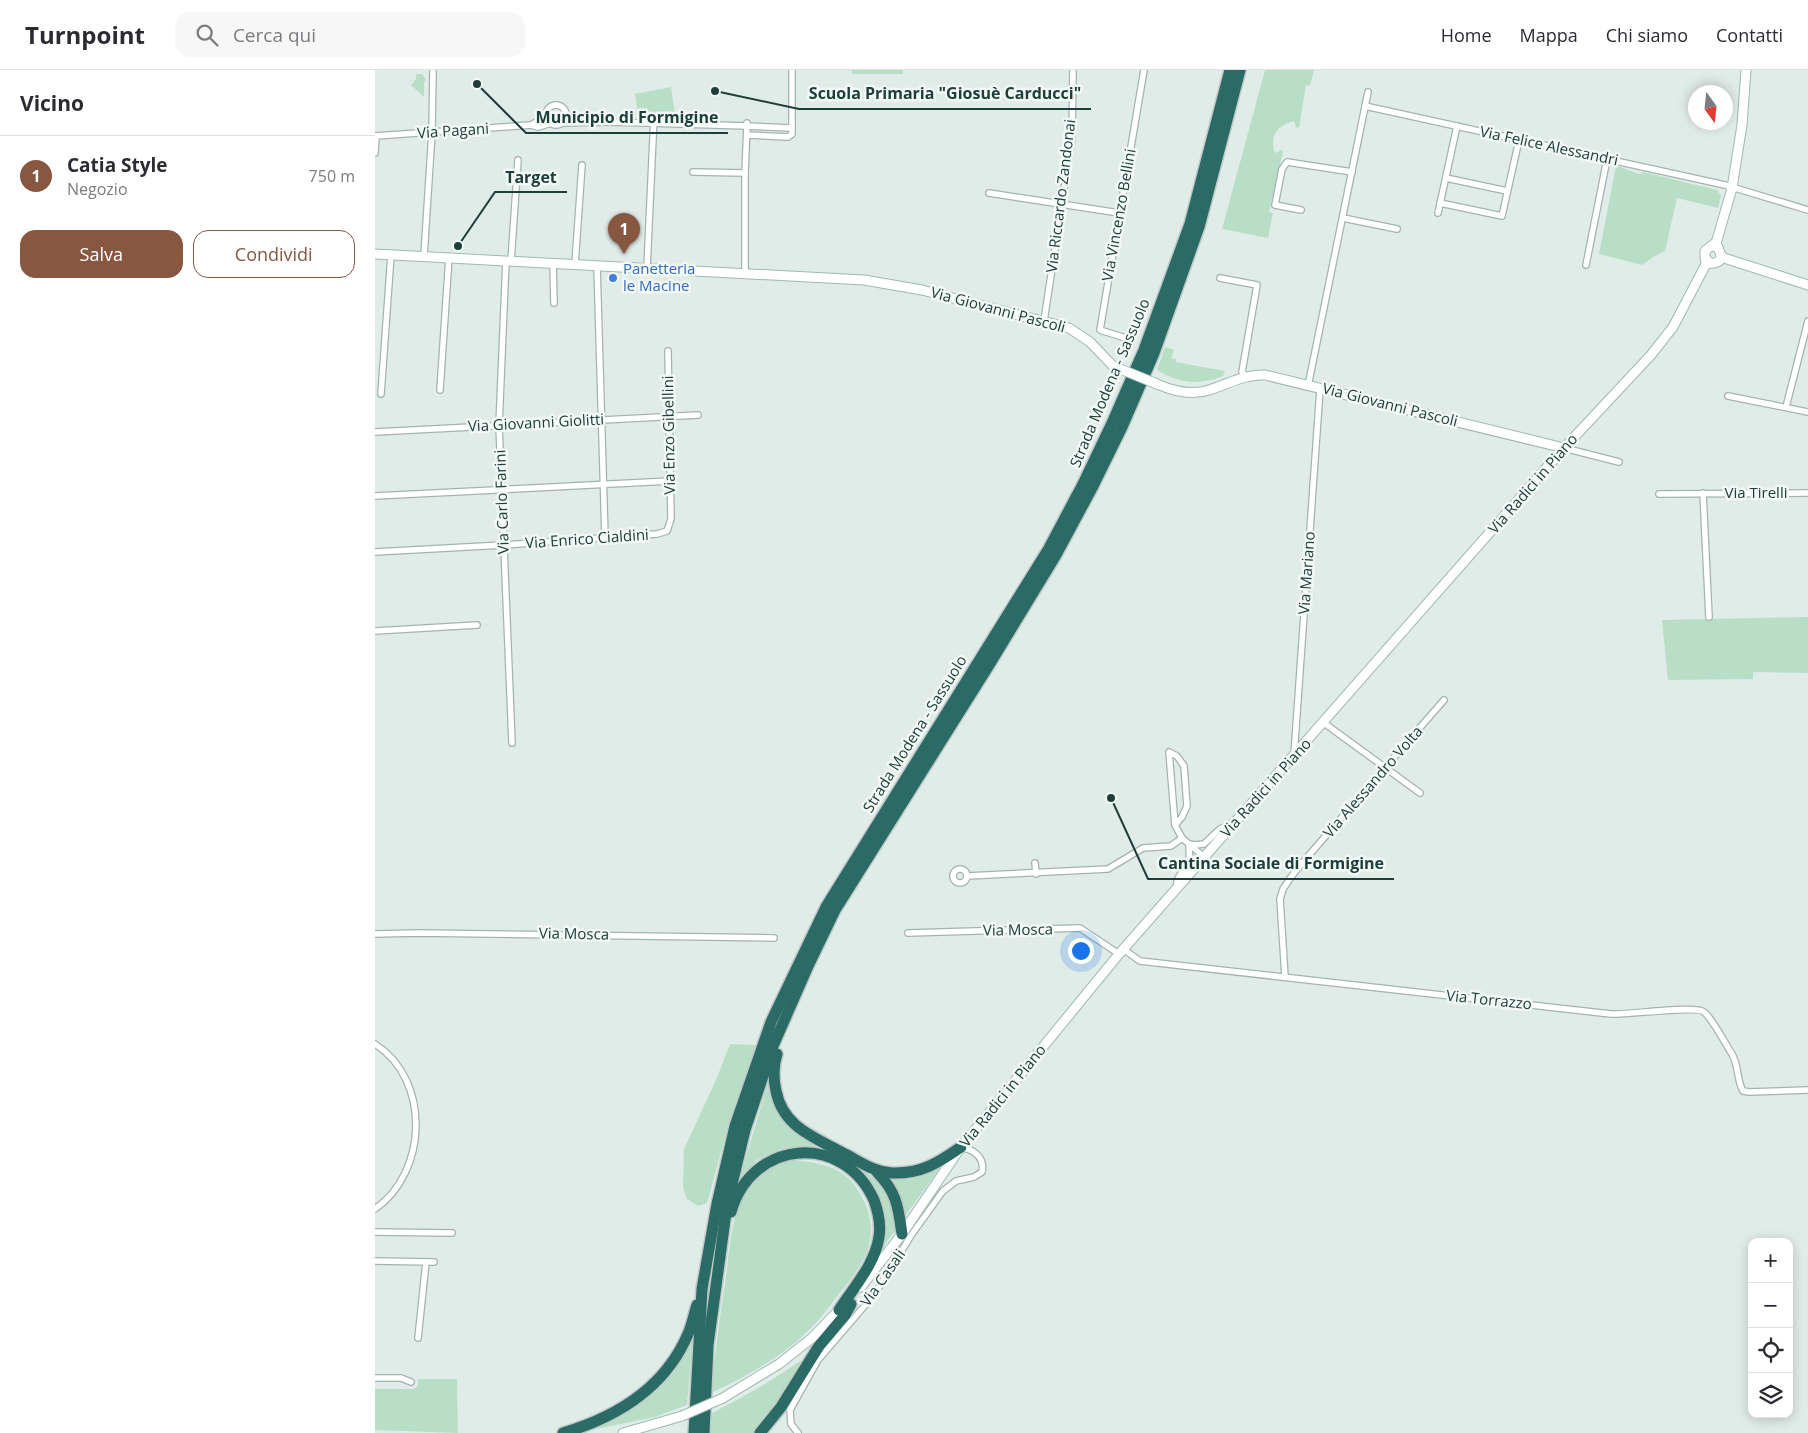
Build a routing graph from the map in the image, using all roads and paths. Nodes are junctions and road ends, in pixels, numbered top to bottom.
1 (433, 70) edge
2 (792, 70) edge
3 (1073, 70) edge
4 (1144, 70) edge
5 (1231, 70) edge
6 (1240, 70) edge
7 (1746, 70) edge
8 (1368, 92) dead end
9 (1365, 106) junction
10 (565, 115) junction
11 (546, 116) junction
12 (654, 120) junction
13 (580, 122) junction
14 (551, 123) junction
15 (561, 123) junction
16 (747, 124) junction
17 (531, 125) junction
18 (1457, 126) junction
19 (792, 128) junction
20 (433, 132) junction
21 (376, 136) edge
22 (747, 136) junction
23 (1519, 140) junction
24 (375, 154) edge
25 (1607, 159) junction
26 (518, 160) dead end
27 (582, 165) dead end
28 (693, 172) dead end
29 (1352, 172) junction
30 (745, 173) junction
31 (1446, 178) junction
32 (1732, 188) junction
33 (1507, 191) junction
34 (989, 193) dead end
35 (1440, 203) junction
36 (1062, 205) junction
37 (1301, 210) dead end
38 (1808, 210) edge
39 (1119, 213) junction
40 (1438, 213) dead end
41 (1343, 218) junction
42 (1397, 229) dead end
43 (1719, 251) junction
44 (375, 254) edge
45 (391, 255) junction
46 (423, 256) junction
47 (449, 258) junction
48 (509, 260) junction
49 (1707, 262) junction
50 (553, 263) junction
51 (575, 264) junction
52 (1586, 265) dead end
53 (597, 266) junction
54 (647, 268) junction
55 (745, 273) junction
56 (1220, 278) dead end
57 (1808, 285) edge
58 (554, 303) dead end
59 (1808, 320) edge
60 (1044, 321) junction
61 (1129, 339) dead end
62 (668, 351) dead end
63 (1246, 376) junction
64 (1308, 386) junction
65 (1320, 388) junction
66 (440, 390) dead end
67 (381, 394) dead end
68 (1728, 396) dead end
69 (1786, 407) junction
70 (1808, 412) edge
71 (698, 415) dead end
72 (669, 416) junction
73 (601, 419) junction
74 (499, 425) junction
75 (375, 432) edge
76 (1564, 448) junction
77 (1619, 462) dead end
78 (670, 481) junction
79 (603, 484) junction
80 (501, 490) junction
81 (1703, 493) junction
82 (1808, 493) edge
83 (1659, 494) dead end
84 (375, 496) edge
85 (671, 519) joint
86 (605, 538) junction
87 (503, 545) junction
88 (375, 552) edge
89 (1709, 617) dead end
90 (477, 625) dead end
91 (375, 631) edge
92 (1444, 700) dead end
93 (1324, 723) junction
94 (512, 743) dead end
95 (1294, 757) junction
96 (1385, 768) junction
97 (1421, 794) dead end
98 (1237, 822) junction
99 (1175, 825) junction
100 (1182, 838) junction
101 (1189, 844) junction
102 (1203, 856) junction
103 (1035, 862) dead end
104 (1036, 874) junction
105 (967, 876) dead end
106 (1177, 887) junction
107 (909, 933) dead end
108 (375, 934) edge
109 (774, 938) dead end
110 (1121, 952) junction
111 (1285, 977) junction
112 (777, 1022) junction
113 (375, 1044) edge
114 (1808, 1090) edge
115 (961, 1147) junction
116 (877, 1172) junction
117 (375, 1209) edge
118 (375, 1232) edge
119 (452, 1233) dead end
120 (902, 1234) junction
121 (721, 1236) junction
122 (375, 1261) edge
123 (426, 1262) junction
124 (434, 1262) dead end
125 (861, 1287) junction
126 (703, 1289) junction
127 (839, 1310) junction
128 (419, 1338) dead end
129 (375, 1378) edge
130 (411, 1382) dead end
131 (563, 1433) edge
132 (626, 1433) edge
133 (694, 1433) edge
134 (704, 1433) edge
135 (760, 1433) edge
136 (798, 1433) edge

1 - 20 street
2 - 19 street
3 - 36 street, Via Riccardo Zandonai
4 - 39 street, Via Vincenzo Bellini
5 - 112 highway, Strada Modena - Sassuolo
6 - 112 highway, Strada Modena - Sassuolo
7 - 32 street, Via Radici in Piano
8 - 9 street
9 - 18 street, Via Felice Alessandri
9 - 29 street
10 - 11 street
10 - 13 street
10 - 15 street
11 - 14 street
11 - 17 street
12 - 13 street
12 - 16 street
12 - 54 street
13 - 15 street
14 - 15 street
14 - 17 street, Via Pagani
16 - 19 street
16 - 22 street
17 - 20 street, Via Pagani
18 - 23 street, Via Felice Alessandri
18 - 31 street
19 - 22 street
20 - 21 street, Via Pagani
20 - 46 street
21 - 24 street
22 - 30 street
23 - 25 street, Via Felice Alessandri
23 - 33 street
25 - 32 street, Via Felice Alessandri
25 - 52 street
26 - 48 street, Via Carlo Farini
27 - 51 street
28 - 30 street
29 - 37 street
29 - 41 street
30 - 55 street
31 - 33 street
31 - 35 street
32 - 38 street, Via Felice Alessandri
32 - 43 street, Via Radici in Piano
33 - 35 street
34 - 36 street
35 - 40 street
36 - 39 street
36 - 60 street, Via Riccardo Zandonai
39 - 61 street, Via Vincenzo Bellini
41 - 42 street
41 - 64 street
43 - 49 street
43 - 49 street, Via Radici in Piano
43 - 57 street
44 - 45 street, Via Giovanni Pascoli
45 - 46 street, Via Giovanni Pascoli
45 - 67 street
46 - 47 street, Via Giovanni Pascoli
47 - 48 street, Via Giovanni Pascoli
47 - 66 street
48 - 50 street, Via Giovanni Pascoli
48 - 74 street, Via Carlo Farini
49 - 76 street, Via Radici in Piano
50 - 51 street, Via Giovanni Pascoli
50 - 58 street
51 - 53 street, Via Giovanni Pascoli
53 - 54 street, Via Giovanni Pascoli
53 - 73 street
54 - 55 street, Via Giovanni Pascoli
55 - 60 street, Via Giovanni Pascoli
56 - 63 street
59 - 69 street
60 - 63 street, Via Giovanni Pascoli, bridge
62 - 72 street, Via Enzo Gibellini
63 - 64 street, Via Giovanni Pascoli
64 - 65 street, Via Giovanni Pascoli
65 - 76 street, Via Giovanni Pascoli
65 - 95 street, Via Mariano
68 - 69 street
69 - 70 street
71 - 72 street, Via Giovanni Giolitti
72 - 73 street, Via Giovanni Giolitti
72 - 78 street, Via Enzo Gibellini
73 - 74 street, Via Giovanni Giolitti
73 - 79 street
74 - 75 street, Via Giovanni Giolitti
74 - 80 street, Via Carlo Farini
76 - 77 street
76 - 93 street, Via Radici in Piano
78 - 79 street
78 - 85 street, Via Enzo Gibellini
79 - 80 street
79 - 86 street
80 - 84 street
80 - 87 street, Via Carlo Farini
81 - 82 street, Via Tirelli
81 - 83 street, Via Tirelli
81 - 89 street
85 - 86 street, Via Enrico Cialdini
86 - 87 street, Via Enrico Cialdini
87 - 88 street, Via Enrico Cialdini
87 - 94 street, Via Carlo Farini
90 - 91 street
92 - 96 street, Via Alessandro Volta
93 - 95 street, Via Radici in Piano
93 - 96 street
95 - 98 street, Via Radici in Piano
96 - 97 street
96 - 111 street, Via Alessandro Volta
98 - 101 street
98 - 102 street, Via Radici in Piano
99 - 99 street
99 - 100 street
100 - 101 street
100 - 104 street
101 - 102 street
101 - 106 street
102 - 106 street, Via Radici in Piano
103 - 104 street
104 - 105 street
106 - 110 street, Via Radici in Piano
107 - 110 street, Via Mosca
108 - 109 street, Via Mosca
110 - 111 street, Via Torrazzo
110 - 115 street, Via Radici in Piano
111 - 114 street, Via Torrazzo
112 - 116 highway
112 - 121 highway, Strada Modena - Sassuolo
112 - 126 highway, Strada Modena - Sassuolo
113 - 117 street
115 - 116 highway
115 - 120 street, Via Radici in Piano
115 - 136 street, Via Casali
116 - 120 highway
118 - 119 street
120 - 125 street, Via Radici in Piano
121 - 127 highway
121 - 134 highway, Strada Modena - Sassuolo
122 - 123 street
123 - 124 street
123 - 128 street
125 - 127 street, Via Radici in Piano
125 - 135 highway
126 - 131 highway
126 - 133 highway, Strada Modena - Sassuolo
127 - 132 street, Via Radici in Piano, bridge
129 - 130 street

